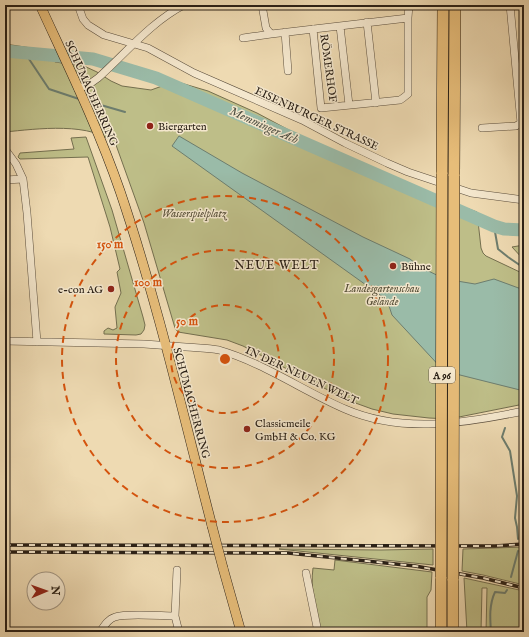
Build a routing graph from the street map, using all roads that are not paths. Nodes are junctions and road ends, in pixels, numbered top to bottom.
1 (40, 5) edge
2 (78, 5) edge
3 (184, 5) edge
4 (262, 5) edge
5 (409, 5) edge
6 (443, 5) edge
7 (455, 5) edge
8 (510, 5) edge
9 (408, 18) junction
10 (367, 22) junction
11 (340, 26) junction
12 (313, 29) junction
13 (285, 32) junction
14 (271, 34) junction
15 (243, 38) dead end
16 (135, 44) junction
17 (288, 71) dead end
18 (80, 92) junction
19 (376, 103) junction
20 (349, 105) junction
21 (482, 128) dead end
22 (5, 149) edge
23 (23, 179) junction
24 (5, 180) edge
25 (524, 200) edge
26 (5, 341) edge
27 (37, 342) junction
28 (165, 345) junction
29 (524, 411) edge
30 (177, 570) dead end
31 (306, 573) dead end
32 (175, 616) junction
33 (100, 632) edge
34 (179, 632) edge
35 (241, 632) edge
36 (318, 632) edge
37 (441, 632) edge
38 (453, 632) edge

1 - 18 main road, SCHUMACHERRING
2 - 16 street, EISENBURGER STRASSE
3 - 16 street
4 - 14 street
5 - 9 street, RÖMERHOF
6 - 37 highway, A 96, bridge
7 - 38 highway, A 96, bridge
8 - 21 street
9 - 10 street, RÖMERHOF
9 - 19 street, RÖMERHOF
10 - 11 street, RÖMERHOF
10 - 19 street
11 - 12 street, RÖMERHOF
11 - 20 street, RÖMERHOF
12 - 13 street, RÖMERHOF
12 - 20 street, RÖMERHOF
13 - 14 street, RÖMERHOF
13 - 17 street
14 - 15 street, RÖMERHOF
16 - 18 street
16 - 25 street, EISENBURGER STRASSE
18 - 28 main road, SCHUMACHERRING
19 - 20 street, RÖMERHOF
22 - 23 street
23 - 24 street
23 - 27 street
26 - 27 street, IN DER NEUEN WELT
27 - 28 street, IN DER NEUEN WELT
28 - 29 street, IN DER NEUEN WELT
28 - 35 main road, SCHUMACHERRING, bridge
30 - 32 street
31 - 36 street
32 - 33 street
32 - 34 street

